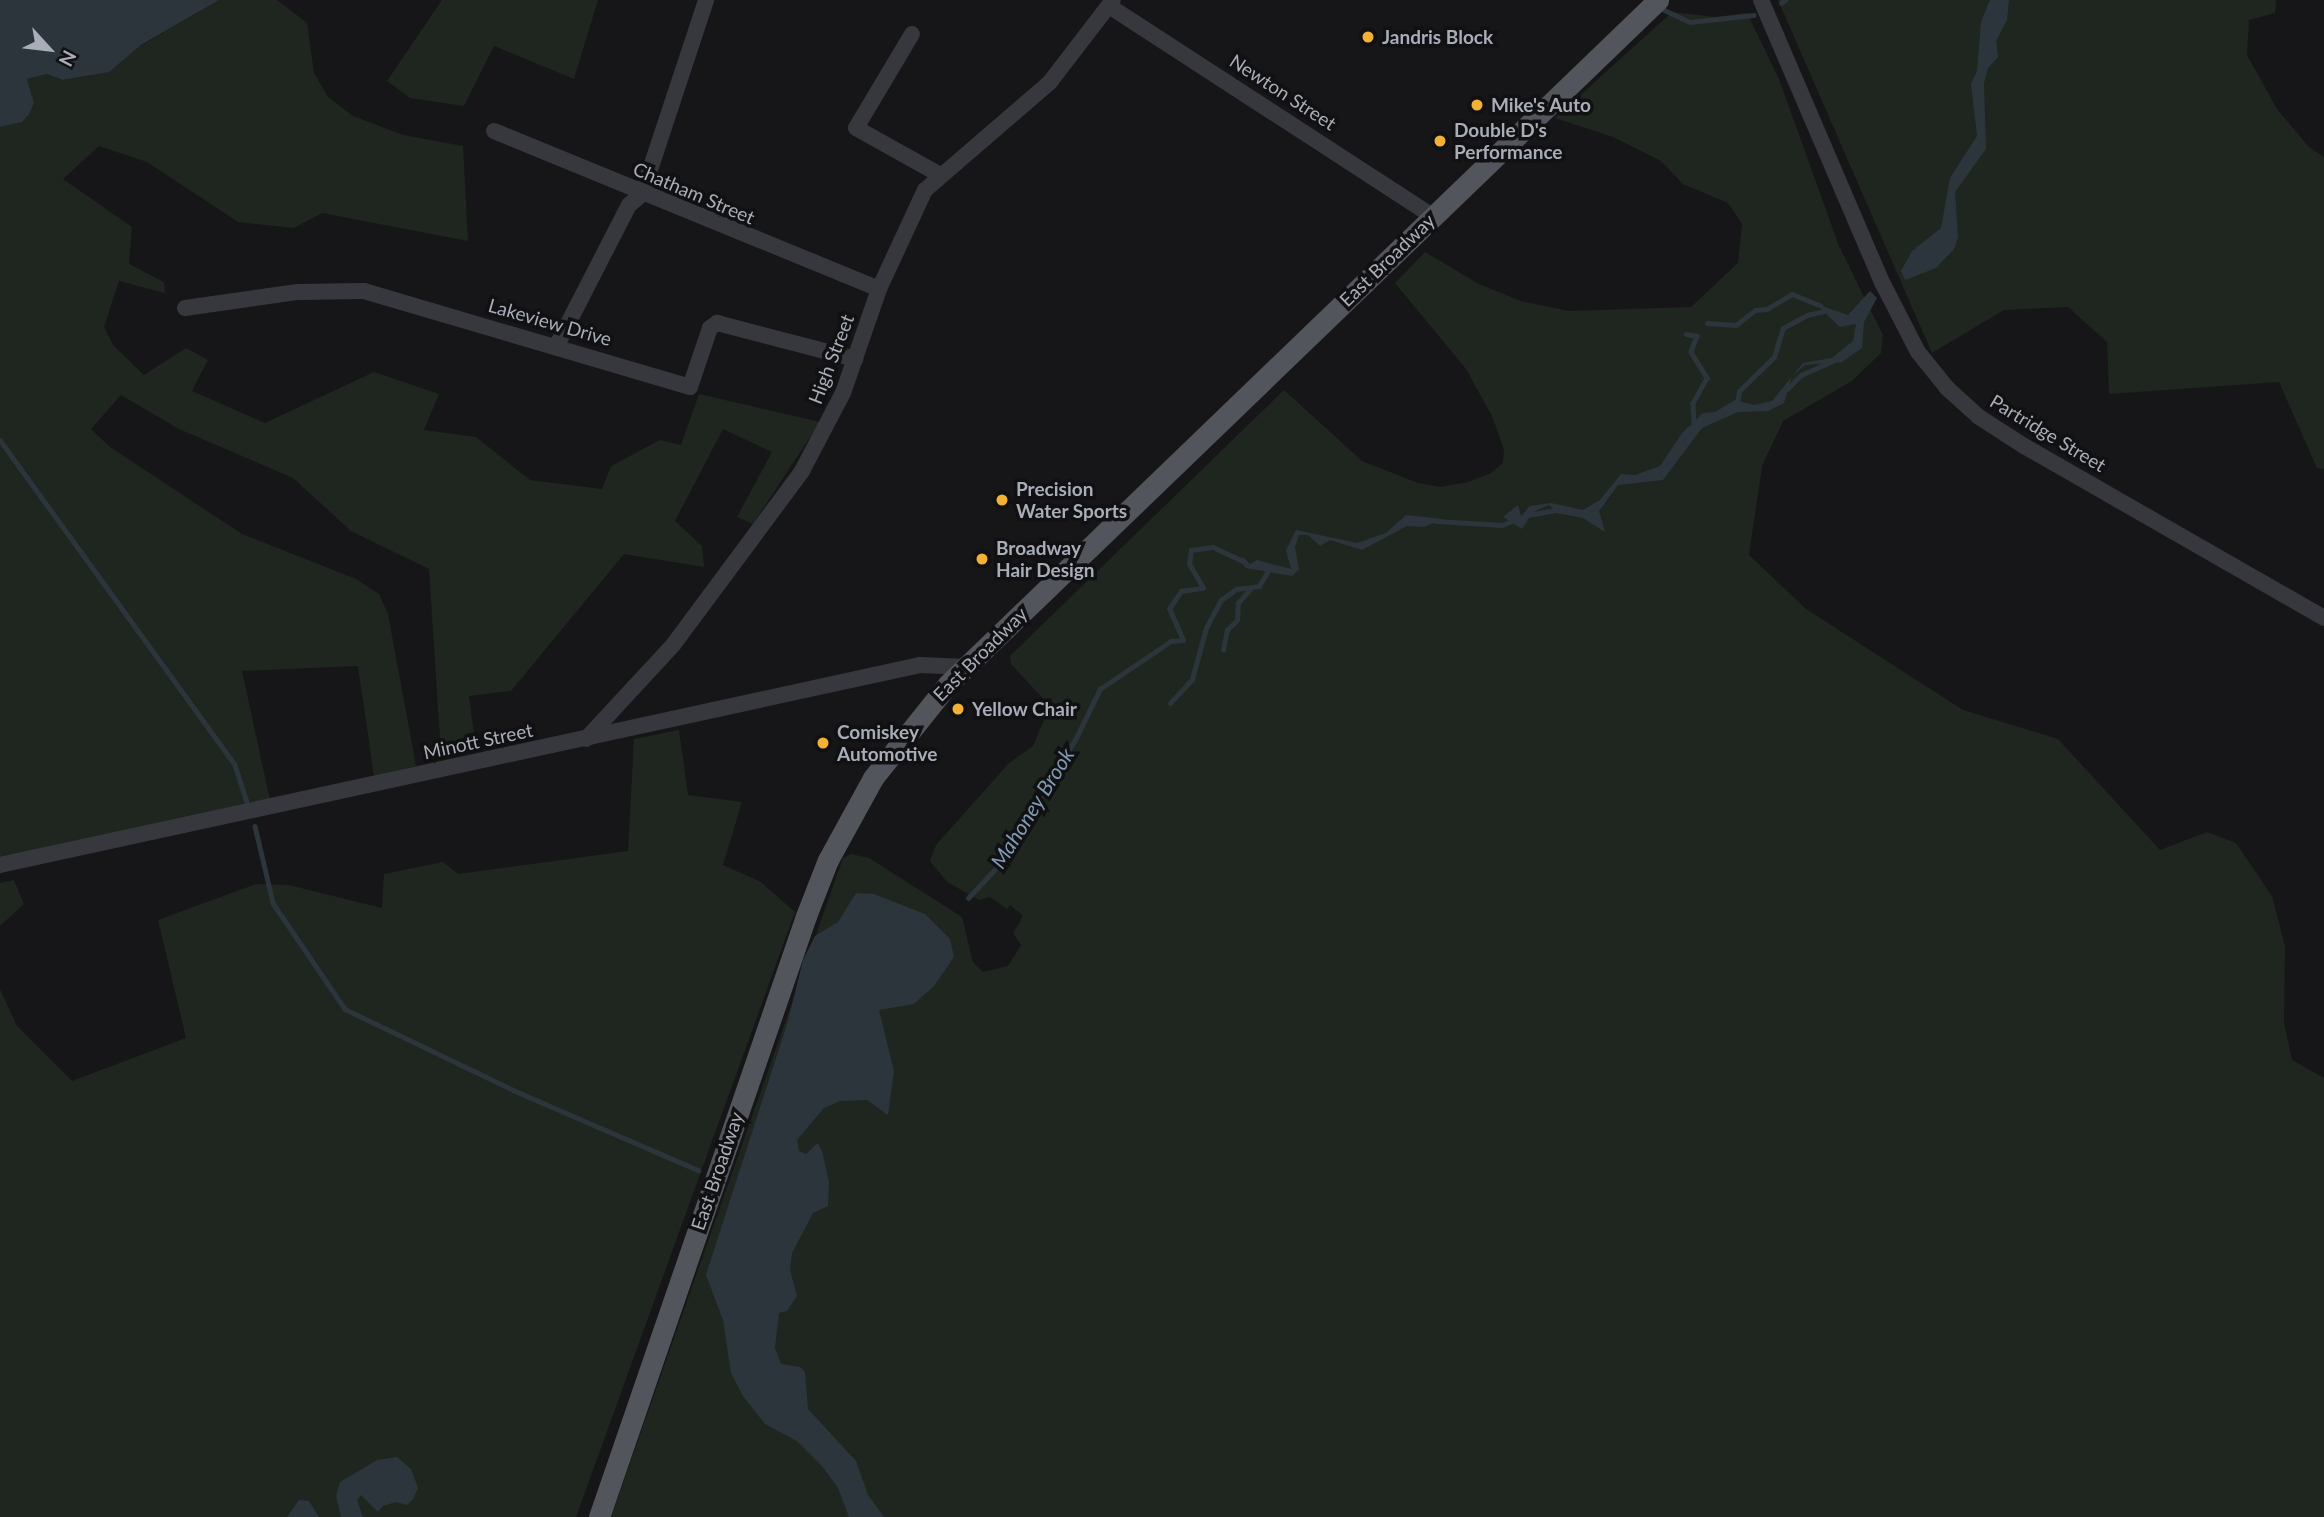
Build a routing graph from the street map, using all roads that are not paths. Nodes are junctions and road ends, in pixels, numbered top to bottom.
1 (706, 0) edge
2 (1761, 0) edge
3 (1111, 3) edge
4 (1654, 4) edge
5 (912, 34) dead end
6 (494, 131) dead end
7 (940, 175) junction
8 (642, 194) junction
9 (1432, 216) junction
10 (878, 289) junction
11 (186, 308) dead end
12 (557, 345) junction
13 (855, 359) junction
14 (2324, 618) edge
15 (966, 667) junction
16 (586, 739) junction
17 (0, 865) edge
18 (601, 1511) edge

1 - 8 street
2 - 14 street, Partridge Street
3 - 7 street, High Street
3 - 9 street, Newton Street
4 - 9 main road, East Broadway
5 - 7 street
6 - 8 street, Chatham Street
7 - 10 street, High Street
8 - 10 street, Chatham Street
8 - 12 street
9 - 15 main road, East Broadway
10 - 13 street, High Street
11 - 12 street, Lakeview Drive
12 - 13 street, Lakeview Drive
13 - 16 street, High Street
15 - 16 street, Minott Street
15 - 18 main road, East Broadway
16 - 17 street, Minott Street

